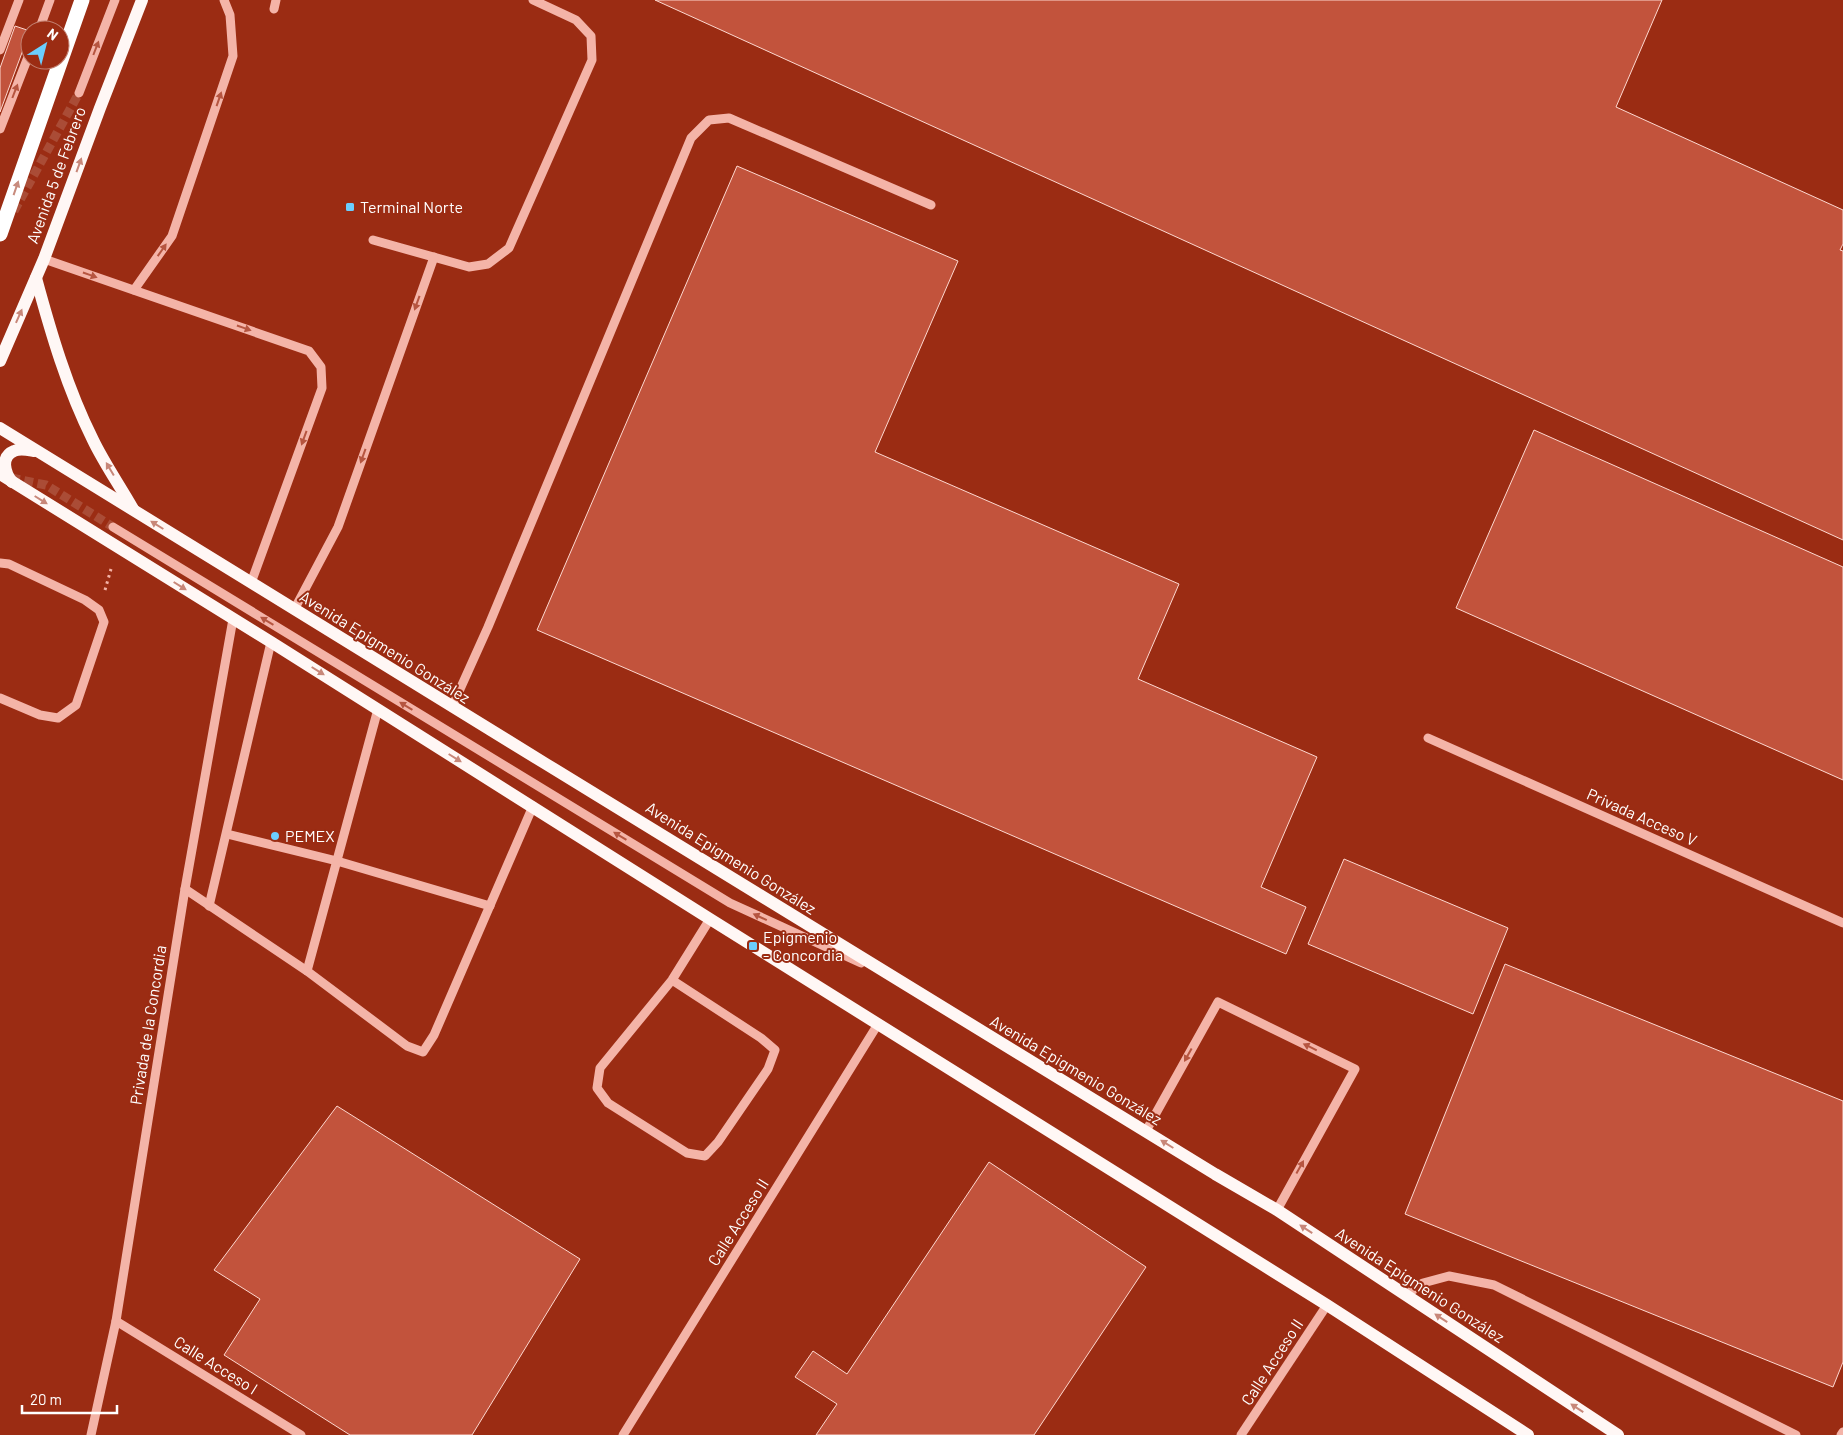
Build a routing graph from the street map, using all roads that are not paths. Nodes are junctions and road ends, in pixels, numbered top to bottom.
1 (19, 0) edge
2 (50, 0) edge
3 (82, 0) edge
4 (115, 0) edge
5 (142, 0) edge
6 (224, 0) edge
7 (533, 0) edge
8 (43, 20) edge
9 (0, 50) edge
10 (23, 70) edge
11 (79, 93) tunnel mouth
12 (0, 130) edge
13 (931, 205) dead end
14 (0, 234) edge
15 (373, 240) dead end
16 (434, 257) junction
17 (44, 259) junction
18 (36, 278) junction
19 (134, 290) junction
20 (0, 361) edge
21 (0, 428) edge
22 (37, 451) junction
23 (0, 474) edge
24 (13, 482) junction
25 (135, 511) junction
26 (113, 528) tunnel mouth
27 (0, 563) edge
28 (252, 583) junction
29 (294, 610) junction
30 (233, 618) junction
31 (271, 642) junction
32 (0, 698) edge
33 (452, 707) junction
34 (378, 710) junction
35 (1428, 738) dead end
36 (533, 806) junction
37 (226, 834) junction
38 (337, 861) junction
39 (185, 889) junction
40 (210, 906) junction
41 (490, 906) junction
42 (710, 919) junction
43 (1843, 923) edge
44 (307, 970) junction
45 (672, 980) junction
46 (900, 981) junction
47 (878, 1024) junction
48 (1146, 1131) junction
49 (1277, 1210) junction
50 (1406, 1295) junction
51 (1327, 1305) junction
52 (116, 1321) junction
53 (91, 1435) edge
54 (301, 1435) edge
55 (623, 1435) edge
56 (1241, 1435) edge
57 (1528, 1435) edge
58 (1618, 1435) edge
59 (1796, 1435) edge

1 - 9 street
2 - 8 street
14 -> 3 highway, Avenida 5 de Febrero
11 -> 4 street
17 -> 5 main road, Avenida 5 de Febrero
19 -> 6 street
7 - 16 street
12 -> 10 street
13 - 33 street
15 - 16 street
16 -> 29 street
17 - 18 main road, Avenida 5 de Febrero
17 -> 19 street
20 -> 18 main road, Avenida 5 de Febrero
25 -> 18 main road
19 -> 28 street
21 - 22 main road, Avenida Epigmenio González
22 - 24 main road
22 - 25 main road, Avenida Epigmenio González
23 - 24 main road
24 -> 30 main road
28 -> 25 main road, Avenida Epigmenio González
46 -> 26 street
27 - 32 street
28 - 29 main road, Avenida Epigmenio González
29 - 33 main road, Avenida Epigmenio González
30 - 31 main road
30 - 39 street, Privada de la Concordia
31 -> 34 main road
31 - 37 street
33 - 46 main road, Avenida Epigmenio González
34 -> 36 main road
34 - 38 street
35 - 43 street, Privada Acceso V
36 - 41 street
36 - 42 main road
37 - 38 street
37 - 40 street
38 - 41 street
38 - 44 street
39 - 40 street
39 - 52 street, Privada de la Concordia
40 - 44 street
41 - 44 street
42 - 45 street
42 - 47 main road
45 - 45 street
46 - 48 main road, Avenida Epigmenio González
47 - 51 main road
47 - 55 street, Calle Acceso II
49 -> 48 main road, Avenida Epigmenio González
49 -> 48 street
50 -> 49 main road, Avenida Epigmenio González
58 -> 50 main road, Avenida Epigmenio González
50 - 59 street
51 - 56 street, Calle Acceso II
51 - 57 main road
52 - 53 street, Privada de la Concordia
52 - 54 street, Calle Acceso I

